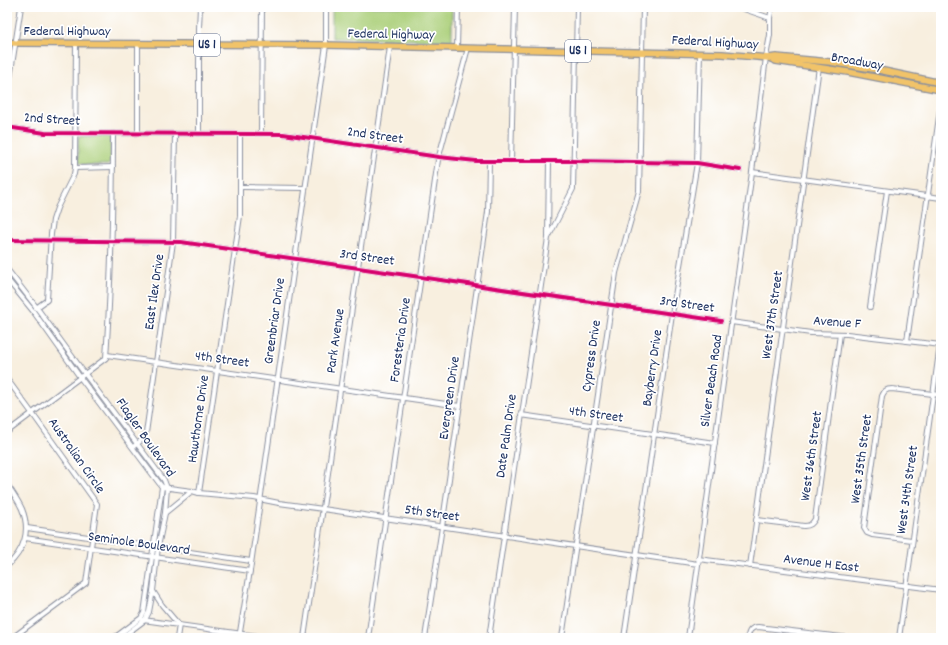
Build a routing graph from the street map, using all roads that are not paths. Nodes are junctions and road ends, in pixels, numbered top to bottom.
1 (22, 7) edge
2 (200, 7) edge
3 (262, 7) edge
4 (326, 7) edge
5 (458, 7) edge
6 (515, 7) edge
7 (577, 7) edge
8 (643, 7) edge
9 (722, 7) edge
10 (772, 7) edge
11 (770, 18) junction
12 (7, 42) edge
13 (15, 43) junction
14 (76, 43) junction
15 (138, 44) junction
16 (200, 45) junction
17 (262, 45) junction
18 (326, 45) junction
19 (7, 46) edge
20 (390, 47) junction
21 (457, 48) junction
22 (468, 48) junction
23 (514, 49) junction
24 (576, 51) junction
25 (642, 52) junction
26 (700, 54) junction
27 (767, 58) junction
28 (820, 67) junction
29 (848, 72) junction
30 (889, 72) junction
31 (941, 83) edge
32 (941, 90) edge
33 (7, 98) edge
34 (941, 103) edge
35 (7, 127) edge
36 (75, 133) junction
37 (113, 133) junction
38 (138, 133) junction
39 (175, 134) junction
40 (199, 134) junction
41 (240, 134) junction
42 (261, 134) junction
43 (312, 138) junction
44 (375, 148) junction
45 (439, 157) junction
46 (489, 161) junction
47 (511, 161) junction
48 (549, 161) junction
49 (573, 161) junction
50 (640, 162) junction
51 (696, 164) junction
52 (113, 167) junction
53 (75, 168) junction
54 (740, 170) dead end
55 (752, 172) junction
56 (804, 179) junction
57 (240, 188) junction
58 (305, 188) junction
59 (887, 191) junction
60 (928, 196) junction
61 (941, 198) edge
62 (548, 238) junction
63 (7, 240) edge
64 (51, 240) junction
65 (112, 242) junction
66 (173, 242) junction
67 (235, 250) junction
68 (295, 259) junction
69 (358, 268) junction
70 (7, 269) edge
71 (421, 277) junction
72 (7, 279) edge
73 (478, 286) junction
74 (539, 294) junction
75 (611, 305) junction
76 (870, 307) dead end
77 (37, 308) junction
78 (33, 311) junction
79 (672, 314) junction
80 (721, 321) dead end
81 (731, 322) junction
82 (783, 329) junction
83 (840, 334) junction
84 (907, 341) junction
85 (940, 345) edge
86 (107, 355) junction
87 (156, 362) junction
88 (217, 371) junction
89 (85, 374) junction
90 (80, 377) junction
91 (7, 379) edge
92 (277, 380) junction
93 (340, 389) junction
94 (933, 394) junction
95 (941, 395) edge
96 (403, 398) junction
97 (460, 406) junction
98 (32, 412) junction
99 (521, 415) junction
100 (593, 426) junction
101 (7, 432) edge
102 (654, 434) junction
103 (715, 443) junction
104 (138, 444) junction
105 (133, 447) junction
106 (7, 484) edge
107 (164, 487) junction
108 (192, 491) junction
109 (199, 493) junction
110 (260, 500) junction
111 (323, 509) junction
112 (164, 514) junction
113 (386, 518) junction
114 (756, 520) junction
115 (442, 527) junction
116 (27, 528) junction
117 (504, 536) junction
118 (92, 537) junction
119 (25, 538) junction
120 (912, 540) junction
121 (576, 546) junction
122 (156, 547) junction
123 (91, 548) junction
124 (637, 555) junction
125 (155, 557) junction
126 (251, 561) junction
127 (698, 562) junction
128 (7, 566) edge
129 (750, 566) junction
130 (250, 571) junction
131 (906, 586) junction
132 (941, 590) edge
133 (153, 591) junction
134 (143, 619) junction
135 (179, 625) junction
136 (799, 632) junction
137 (239, 636) edge
138 (12, 638) edge
139 (114, 638) edge
140 (121, 638) edge
141 (177, 638) edge
142 (272, 638) edge
143 (304, 638) edge
144 (368, 638) edge
145 (425, 638) edge
146 (489, 638) edge
147 (562, 638) edge
148 (624, 638) edge
149 (688, 638) edge
150 (748, 638) edge
151 (798, 638) edge
152 (849, 638) edge
153 (899, 638) edge

1 - 13 street
2 - 16 street
3 - 17 street
4 - 18 street, Greenbriar Drive
5 - 21 street
6 - 23 street
7 - 24 street, Date Palm Drive
8 - 25 street, Cypress Drive
9 - 11 street
10 - 11 street, Silver Beach Road
11 - 27 street, Silver Beach Road
12 - 13 main road, Federal Highway / US 1
13 - 14 main road, Federal Highway / US 1
13 - 19 main road, Federal Highway / US 1
13 - 33 street
14 - 15 main road, Federal Highway / US 1
14 - 36 street
15 - 16 main road, Federal Highway / US 1
15 - 38 street
16 - 17 main road, Federal Highway / US 1
16 - 40 street
17 - 18 main road, Federal Highway / US 1
17 - 42 street
18 - 20 main road, Federal Highway / US 1
18 - 43 street, Greenbriar Drive
20 - 21 main road, Federal Highway / US 1
20 - 44 street, Park Avenue
21 - 22 main road, Federal Highway / US 1
22 - 23 main road, Federal Highway / US 1
22 - 45 street, Foresteria Drive
23 - 24 main road, Federal Highway / US 1
23 - 47 street
24 - 25 main road, Federal Highway / US 1
24 - 49 street, Date Palm Drive
25 - 26 main road, Federal Highway / US 1
25 - 50 street, Cypress Drive
26 - 27 main road, Federal Highway / US 1
26 - 51 street, Bayberry Drive
27 - 28 main road, Broadway / US 1
27 - 30 main road, Broadway / US 1
27 - 55 street, Silver Beach Road
28 - 29 main road, Broadway / US 1
28 - 56 street, West 37th Street
29 - 30 main road
29 - 32 main road, Broadway / US 1
30 - 31 main road, Broadway / US 1
34 - 60 street
35 - 36 street, 2nd Street
36 - 37 street, 2nd Street
36 - 53 street
37 - 38 street, 2nd Street
37 - 52 street
38 - 39 street, 2nd Street
39 - 40 street, 2nd Street
39 - 66 street, East Ilex Drive
40 - 41 street, 2nd Street
41 - 42 street, 2nd Street
41 - 57 street, Hawthorne Drive
42 - 43 street, 2nd Street
43 - 44 street, 2nd Street
43 - 58 street, Greenbriar Drive
44 - 45 street, 2nd Street
44 - 69 street, Park Avenue
45 - 46 street, 2nd Street
45 - 71 street, Foresteria Drive
46 - 47 street, 2nd Street
46 - 73 street, Evergreen Drive
47 - 48 street, 2nd Street
48 - 49 street, 2nd Street
48 - 62 street, Date Palm Drive
49 - 50 street, 2nd Street
49 - 62 street, Date Palm Drive
50 - 51 street, 2nd Street
50 - 75 street, Cypress Drive
51 - 54 street, 2nd Street
51 - 79 street, Bayberry Drive
52 - 53 street
52 - 65 street
53 - 64 street
55 - 56 street
55 - 81 street, Silver Beach Road
56 - 59 street
56 - 82 street, West 37th Street
57 - 58 street
57 - 67 street, Hawthorne Drive
58 - 68 street, Greenbriar Drive
59 - 60 street
59 - 76 street
60 - 61 street
60 - 84 street
62 - 74 street, Date Palm Drive
63 - 64 street, 3rd Street
64 - 65 street, 3rd Street
64 - 77 street
65 - 66 street, 3rd Street
65 - 86 street
66 - 67 street, 3rd Street
66 - 87 street, East Ilex Drive
67 - 68 street, 3rd Street
67 - 88 street, Hawthorne Drive
68 - 69 street, 3rd Street
68 - 92 street, Greenbriar Drive
69 - 71 street, 3rd Street
69 - 93 street, Park Avenue
70 - 77 street, Flagler Boulevard
71 - 73 street, 3rd Street
71 - 96 street, Foresteria Drive
72 - 78 street, Flagler Boulevard
73 - 74 street, 3rd Street
73 - 97 street, Evergreen Drive
74 - 75 street, 3rd Street
74 - 99 street, Date Palm Drive
75 - 79 street, 3rd Street
75 - 100 street, Cypress Drive
77 - 78 street
77 - 89 street, Flagler Boulevard
78 - 90 street, Flagler Boulevard
79 - 80 street, 3rd Street
79 - 102 street, Bayberry Drive
81 - 82 street, Avenue F
81 - 103 street, Silver Beach Road
82 - 83 street, Avenue F
82 - 114 street, West 37th Street
83 - 84 street, Avenue F
83 - 114 street, West 36th Street
84 - 85 street, Avenue F
85 - 94 street, West 34th Street
86 - 87 street, 4th Street
86 - 89 street
87 - 88 street, 4th Street
87 - 104 street, East Ilex Drive
88 - 92 street, 4th Street
88 - 109 street, Hawthorne Drive
89 - 90 street
89 - 104 street, Flagler Boulevard
90 - 98 street
90 - 105 street, Flagler Boulevard
91 - 98 street, Australian Circle
92 - 93 street, 4th Street
92 - 110 street, Greenbriar Drive
93 - 96 street, 4th Street
93 - 111 street, Park Avenue
94 - 95 street
94 - 120 street, West 34th Street
94 - 120 street, West 35th Street
96 - 97 street, 4th Street
96 - 113 street, Foresteria Drive
97 - 115 street, Evergreen Drive
98 - 101 street
98 - 118 street, Australian Circle
99 - 100 street, 4th Street
99 - 117 street, Date Palm Drive
100 - 102 street, 4th Street
100 - 121 street, Cypress Drive
102 - 103 street, 4th Street
102 - 124 street, Bayberry Drive
103 - 127 street, Silver Beach Road
104 - 105 street
104 - 107 street, Flagler Boulevard
105 - 107 street, Flagler Boulevard
106 - 116 street
107 - 108 street, 5th Street
107 - 112 street, Flagler Boulevard
107 - 122 street, Flagler Boulevard
108 - 109 street, 5th Street
108 - 112 street
109 - 110 street, 5th Street
110 - 111 street, 5th Street
110 - 126 street, Greenbriar Drive
111 - 113 street, 5th Street
111 - 143 street, Park Avenue
112 - 122 street, Flagler Boulevard
113 - 115 street, 5th Street
113 - 144 street, Foresteria Drive
114 - 129 street, West 37th Street
115 - 117 street, 5th Street
115 - 145 street, Evergreen Drive
116 - 118 street, Seminole Boulevard
116 - 119 street
117 - 121 street, 5th Street
117 - 146 street, Date Palm Drive
118 - 122 street, Seminole Boulevard
118 - 123 street, Australian Circle
119 - 123 street, Seminole Boulevard
119 - 128 street
120 - 131 street, West 34th Street
121 - 124 street, 5th Street
121 - 147 street, Cypress Drive
122 - 125 street, Flagler Boulevard
122 - 126 street, Seminole Boulevard
123 - 125 street, Seminole Boulevard
123 - 138 street, Australian Circle
124 - 127 street, 5th Street
124 - 148 street, Bayberry Drive
125 - 130 street, Seminole Boulevard
125 - 133 street, Flagler Boulevard
125 - 134 street, Flagler Boulevard
126 - 130 street, Greenbriar Drive
127 - 129 street, Avenue H East
127 - 149 street, Silver Beach Road
129 - 131 street, Avenue H East
130 - 137 street, Greenbriar Drive
131 - 132 street, Avenue H East
131 - 153 street, West 34th Street
133 - 134 street, Flagler Boulevard
133 - 135 street
134 - 135 street
134 - 139 street
134 - 140 street
135 - 137 street
135 - 141 street
136 - 150 street
136 - 151 street
136 - 152 street
137 - 142 street

